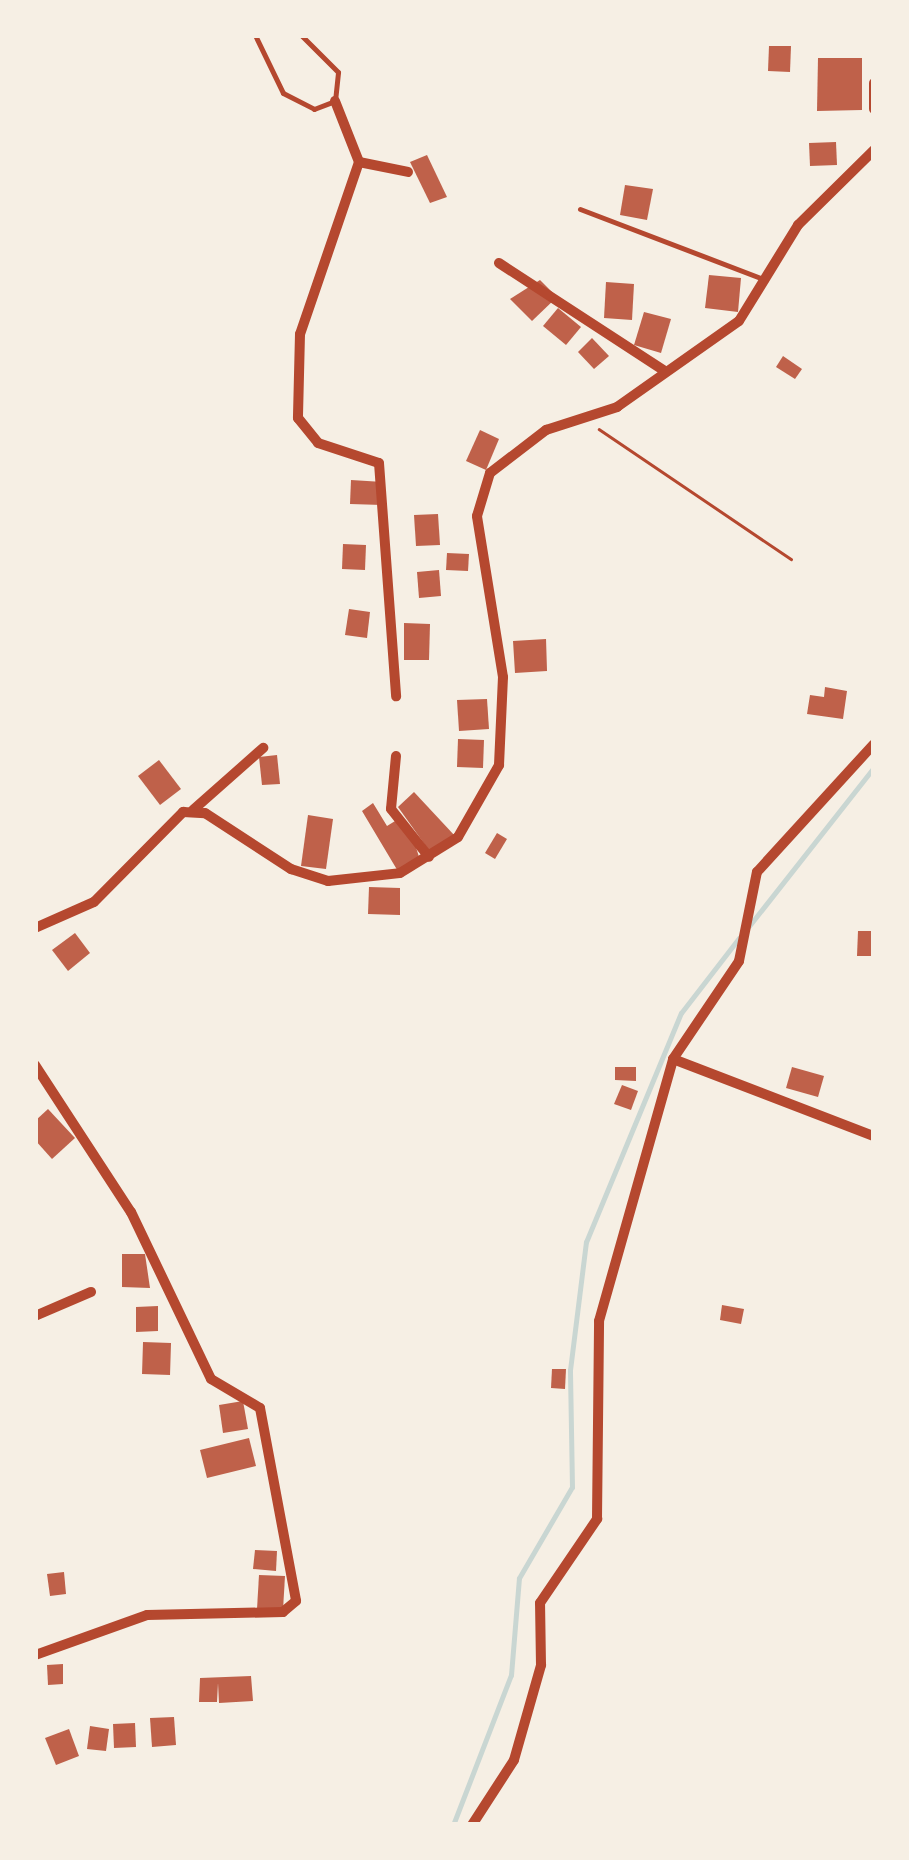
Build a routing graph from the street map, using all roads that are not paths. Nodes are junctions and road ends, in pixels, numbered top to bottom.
1 (256, 35) edge
2 (301, 35) edge
3 (874, 83) edge
4 (335, 101) junction
5 (874, 109) edge
6 (872, 155) edge
7 (359, 162) junction
8 (408, 172) dead end
9 (580, 208) dead end
10 (499, 263) dead end
11 (769, 281) junction
12 (663, 370) junction
13 (396, 696) dead end
14 (874, 744) edge
15 (263, 748) dead end
16 (396, 756) dead end
17 (193, 810) junction
18 (429, 857) junction
19 (35, 928) edge
20 (673, 1059) junction
21 (35, 1065) edge
22 (874, 1136) edge
23 (91, 1292) dead end
24 (35, 1316) edge
25 (35, 1655) edge
26 (472, 1825) edge

1 - 4 lane
2 - 4 lane
3 - 5 street
4 - 7 street
6 - 11 street
7 - 8 street
7 - 13 street
9 - 11 lane
10 - 12 street
11 - 12 street
12 - 18 street
14 - 20 street
15 - 17 street
16 - 18 street
17 - 18 street
17 - 19 street
20 - 22 street
20 - 26 street
21 - 25 street
23 - 24 street

